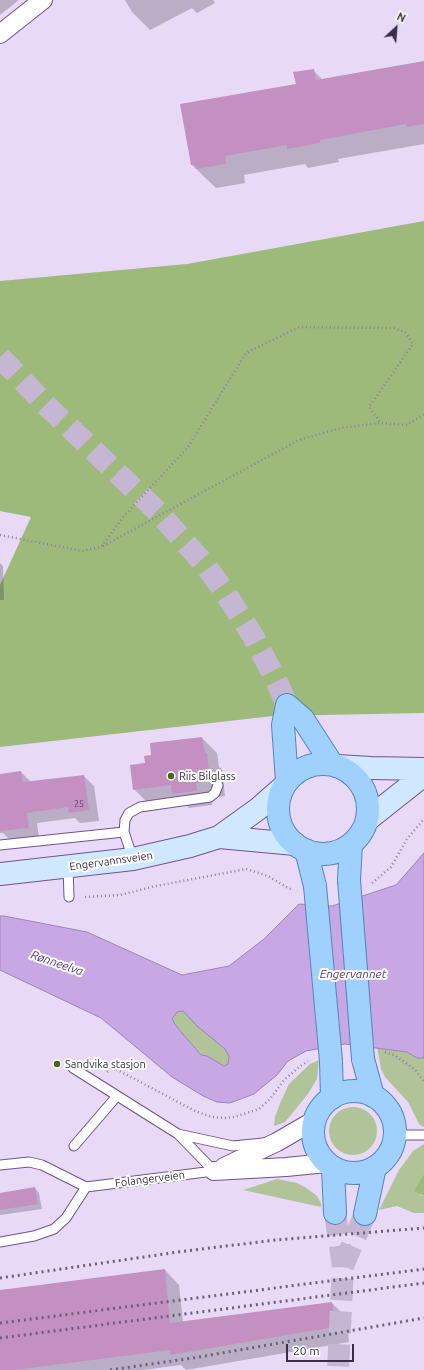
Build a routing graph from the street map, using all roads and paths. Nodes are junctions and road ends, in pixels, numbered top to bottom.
1 (43, 0) edge
2 (0, 34) edge
3 (424, 414) edge
4 (381, 423) junction
5 (0, 535) edge
6 (101, 547) junction
7 (334, 765) junction
8 (424, 769) edge
9 (424, 775) edge
10 (285, 784) junction
11 (218, 785) dead end
12 (424, 819) edge
13 (367, 820) junction
14 (124, 832) junction
15 (219, 836) junction
16 (0, 844) edge
17 (351, 844) junction
18 (300, 847) junction
19 (133, 859) junction
20 (68, 867) junction
21 (0, 874) edge
22 (358, 884) junction
23 (305, 888) junction
24 (69, 897) joint
25 (373, 1056) junction
26 (321, 1060) junction
27 (112, 1067) dead end
28 (74, 1068) dead end
29 (424, 1081) edge
30 (117, 1096) junction
31 (373, 1096) junction
32 (332, 1098) junction
33 (314, 1120) junction
34 (178, 1134) junction
35 (395, 1135) junction
36 (424, 1135) edge
37 (277, 1142) junction
38 (74, 1146) dead end
39 (0, 1165) edge
40 (330, 1165) junction
41 (375, 1167) junction
42 (214, 1171) junction
43 (86, 1187) junction
44 (335, 1214) tunnel mouth
45 (365, 1214) tunnel mouth
46 (0, 1242) edge

1 - 2 street
3 - 4 path
4 - 6 path
4 - 6 path
5 - 6 path
7 - 8 main road
7 - 10 main road
7 - 10 main road
7 - 13 main road
9 - 13 main road
10 - 15 main road, Engervannsveien
10 - 18 main road
11 - 14 lane
12 - 22 path
13 - 17 main road
14 - 16 lane
14 - 19 lane
15 - 18 main road, Engervannsveien
15 - 19 main road, Engervannsveien
17 - 18 main road
17 - 22 main road
18 - 23 main road
19 - 20 main road, Engervannsveien
20 - 21 main road, Engervannsveien
20 - 24 lane
22 - 25 main road, bridge
23 - 24 path
23 - 26 main road, bridge
25 - 29 path
25 - 31 main road
26 - 27 path
26 - 32 main road
28 - 30 lane
30 - 34 lane
30 - 38 lane
31 - 32 main road
31 - 35 main road
32 - 33 main road
33 - 37 street
33 - 40 main road
34 - 37 lane
34 - 42 lane
35 - 36 lane
35 - 41 main road
37 - 42 street
39 - 43 lane
40 - 41 main road
40 - 42 street, Folangerveien
40 - 44 main road
41 - 45 main road
42 - 43 lane, Folangerveien
43 - 46 lane

